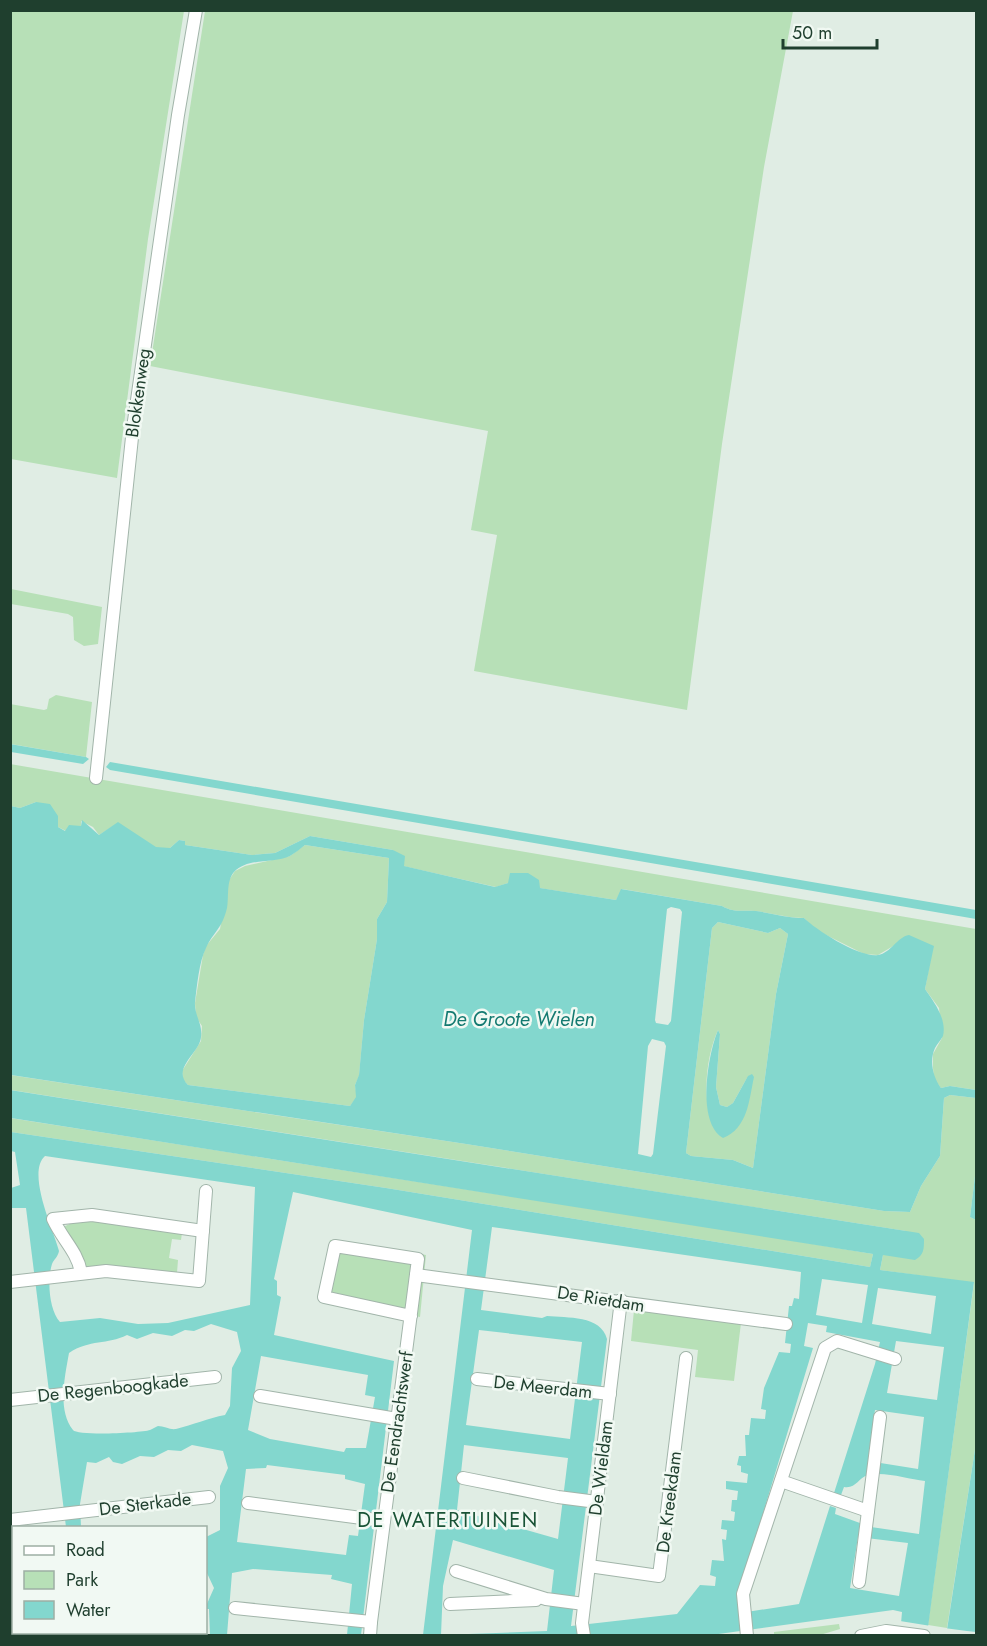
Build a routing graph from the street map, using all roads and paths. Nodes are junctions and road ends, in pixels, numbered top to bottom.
1 (196, 10) edge
2 (96, 778) dead end
3 (206, 1191) dead end
4 (202, 1231) junction
5 (81, 1272) junction
6 (416, 1275) junction
7 (10, 1282) edge
8 (621, 1300) junction
9 (411, 1316) junction
10 (786, 1324) dead end
11 (686, 1358) dead end
12 (895, 1359) dead end
13 (215, 1377) dead end
14 (477, 1379) dead end
15 (606, 1394) junction
16 (260, 1396) dead end
17 (10, 1400) edge
18 (880, 1417) dead end
19 (393, 1418) junction
20 (463, 1478) dead end
21 (781, 1481) junction
22 (209, 1497) dead end
23 (593, 1502) junction
24 (248, 1503) dead end
25 (867, 1516) junction
26 (10, 1520) edge
27 (381, 1521) junction
28 (589, 1566) junction
29 (456, 1571) dead end
30 (859, 1582) dead end
31 (546, 1599) junction
32 (450, 1604) dead end
33 (581, 1604) junction
34 (236, 1608) dead end
35 (368, 1621) junction
36 (583, 1629) edge
37 (370, 1635) edge
38 (747, 1635) edge
39 (861, 1635) edge
40 (924, 1635) edge

1 - 2 street, Blokkenweg
3 - 4 street
4 - 5 street
4 - 5 street
5 - 7 street
6 - 8 street, De Rietdam
6 - 9 street, De Eendrachtswerf
6 - 9 street
8 - 10 street, De Rietdam
8 - 15 street, De Wieldam
9 - 19 street, De Eendrachtswerf
11 - 28 street, De Kreekdam
12 - 21 street
13 - 17 street, De Regenboogkade
14 - 15 street, De Meerdam
15 - 23 street, De Wieldam
16 - 19 street
18 - 25 street
19 - 27 street, De Eendrachtswerf
20 - 23 street
21 - 25 street
21 - 38 street
22 - 26 street, De Sterkade
23 - 28 street, De Wieldam
24 - 27 street
25 - 30 street
27 - 35 street, De Eendrachtswerf
28 - 33 street, De Wieldam
29 - 31 street
31 - 32 street
31 - 33 street
33 - 36 street, De Wieldam
34 - 35 street
35 - 37 street, De Eendrachtswerf
39 - 40 street

